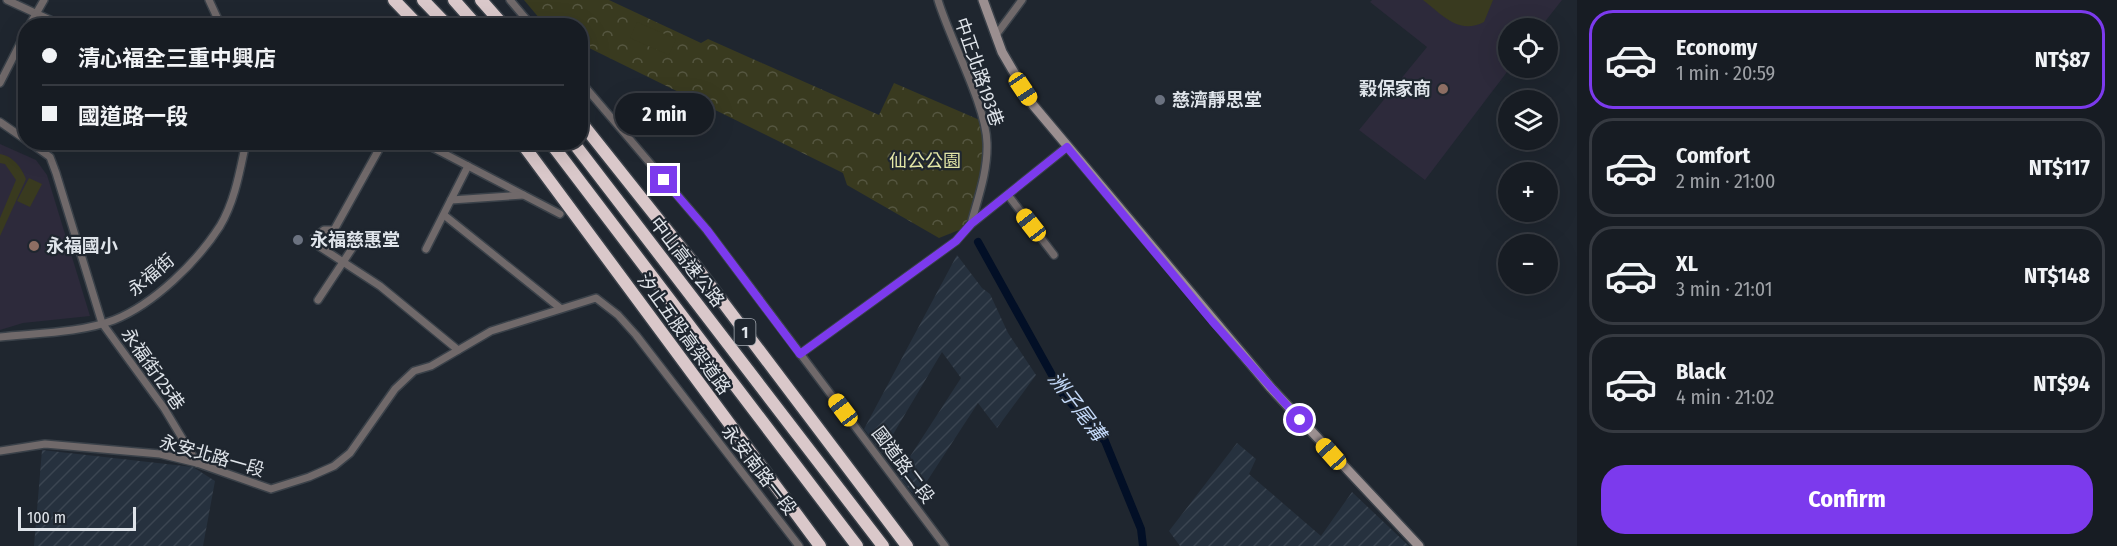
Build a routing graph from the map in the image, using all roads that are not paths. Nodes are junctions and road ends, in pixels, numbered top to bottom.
1 (7, 0) edge
2 (44, 0) edge
3 (209, 0) edge
4 (394, 0) edge
5 (423, 0) edge
6 (454, 0) edge
7 (481, 0) edge
8 (510, 0) edge
9 (938, 0) edge
10 (983, 0) edge
11 (1022, 0) edge
12 (35, 13) junction
13 (32, 18) edge
14 (46, 18) edge
15 (217, 18) edge
16 (411, 18) edge
17 (440, 18) edge
18 (470, 18) edge
19 (497, 18) edge
20 (525, 18) edge
21 (996, 35) junction
22 (18, 48) edge
23 (0, 83) edge
24 (588, 90) edge
25 (0, 122) edge
26 (588, 131) edge
27 (18, 135) edge
28 (1067, 147) junction
29 (40, 150) edge
30 (244, 150) edge
31 (379, 150) edge
32 (437, 150) edge
33 (527, 150) edge
34 (556, 150) edge
35 (579, 150) edge
36 (468, 166) junction
37 (526, 195) junction
38 (1008, 195) junction
39 (451, 200) junction
40 (560, 214) dead end
41 (444, 215) junction
42 (971, 224) junction
43 (361, 235) dead end
44 (426, 249) dead end
45 (1054, 255) dead end
46 (345, 263) junction
47 (318, 300) dead end
48 (604, 302) joint
49 (560, 308) junction
50 (102, 323) junction
51 (0, 337) edge
52 (458, 350) junction
53 (800, 354) junction
54 (0, 451) edge
55 (197, 463) junction
56 (799, 546) edge
57 (820, 546) edge
58 (857, 546) edge
59 (883, 546) edge
60 (907, 546) edge
61 (945, 546) edge
62 (1419, 546) edge

1 - 12 street
2 - 12 street
3 - 15 street
4 - 16 highway
5 - 17 highway
6 - 18 highway
7 - 19 highway
8 - 20 street
9 - 42 street, 中正北路193巷
10 - 21 main road
11 - 21 street
12 - 13 street
12 - 14 street
21 - 28 main road
22 - 23 street
24 - 53 street, 國道路二段
25 - 27 street, 永福街125巷
26 - 60 highway, 1
28 - 38 street
28 - 62 main road
29 - 50 street, 永福街125巷
30 - 50 street, 永福街
31 - 46 street
32 - 36 street
33 - 57 highway, 汐止五股高架道路
34 - 58 highway, 中山高速公路 / 1
35 - 59 highway, 中山高速公路 / 1
36 - 37 street
36 - 39 street
37 - 39 street
37 - 40 street
38 - 42 street
38 - 45 street
39 - 41 street
41 - 44 street
41 - 49 street
42 - 53 street
43 - 46 street
46 - 47 street
46 - 52 street
48 - 49 street, 永安北路一段
48 - 56 street, 永安南路一段
49 - 52 street, 永安北路一段
50 - 51 street, 永福街
50 - 55 street, 永福街125巷
52 - 55 street, 永安北路一段
53 - 61 street, 國道路二段
54 - 55 street, 永安北路一段

